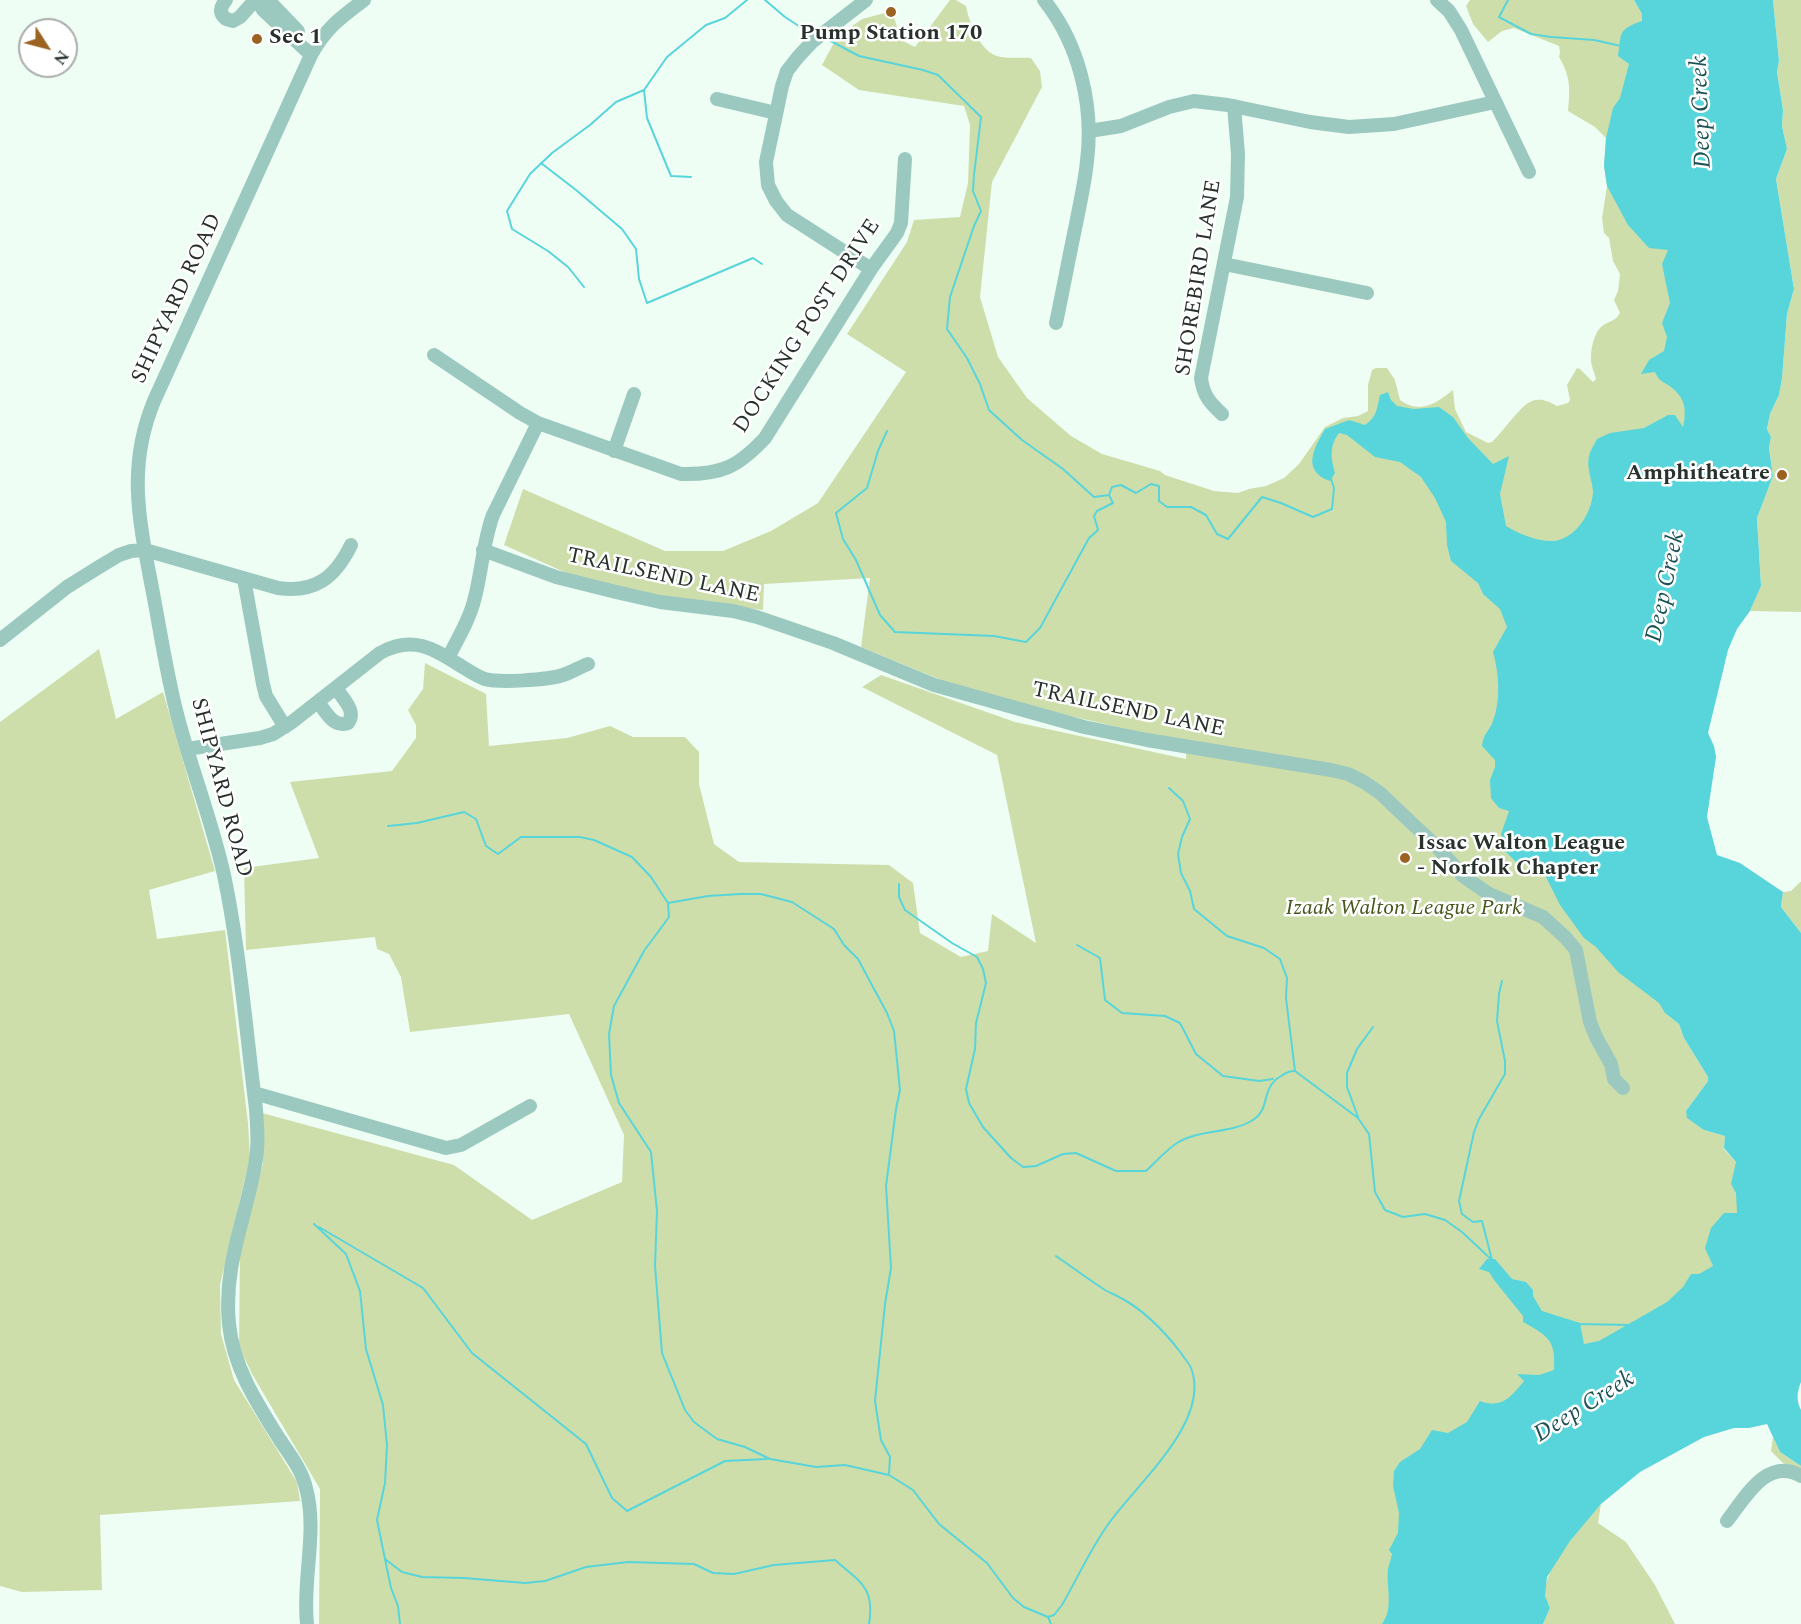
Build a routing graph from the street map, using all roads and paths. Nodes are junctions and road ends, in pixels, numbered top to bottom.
1 (226, 0) edge
2 (257, 0) edge
3 (364, 0) edge
4 (866, 0) edge
5 (1044, 0) edge
6 (1437, 0) edge
7 (313, 51) junction
8 (717, 99) dead end
9 (1495, 102) junction
10 (1234, 106) junction
11 (776, 113) junction
12 (1089, 131) junction
13 (905, 159) dead end
14 (1529, 172) dead end
15 (1224, 264) junction
16 (871, 269) junction
17 (1367, 293) dead end
18 (1056, 323) dead end
19 (434, 355) dead end
20 (634, 394) dead end
21 (1222, 414) dead end
22 (538, 423) junction
23 (614, 451) junction
24 (351, 545) dead end
25 (145, 550) junction
26 (483, 550) junction
27 (244, 579) junction
28 (0, 640) edge
29 (448, 658) junction
30 (588, 664) dead end
31 (336, 688) junction
32 (318, 702) junction
33 (285, 727) junction
34 (187, 749) junction
35 (1623, 1088) dead end
36 (254, 1093) junction
37 (530, 1106) dead end
38 (1801, 1476) edge
39 (1727, 1521) dead end
40 (307, 1624) edge

1 - 2 street
2 - 7 street
3 - 7 street, SHIPYARD ROAD
4 - 11 street
5 - 12 street
6 - 9 street
7 - 25 street, SHIPYARD ROAD
8 - 11 street
9 - 10 street
9 - 14 street
10 - 12 street
10 - 15 street, SHOREBIRD LANE
11 - 16 street
12 - 18 street
13 - 16 street, DOCKING POST DRIVE
15 - 17 street
15 - 21 street, SHOREBIRD LANE
16 - 23 street, DOCKING POST DRIVE
19 - 22 street, DOCKING POST DRIVE
20 - 23 street
22 - 23 street, DOCKING POST DRIVE
22 - 26 street
24 - 27 street
25 - 27 street
25 - 28 street
25 - 34 street, SHIPYARD ROAD
26 - 29 street
26 - 35 street, TRAILSEND LANE
27 - 33 street
29 - 30 street
29 - 31 street
31 - 32 street
31 - 32 street
32 - 33 street
33 - 34 street
34 - 36 street, SHIPYARD ROAD
36 - 37 street
36 - 40 street, SHIPYARD ROAD
38 - 39 street

